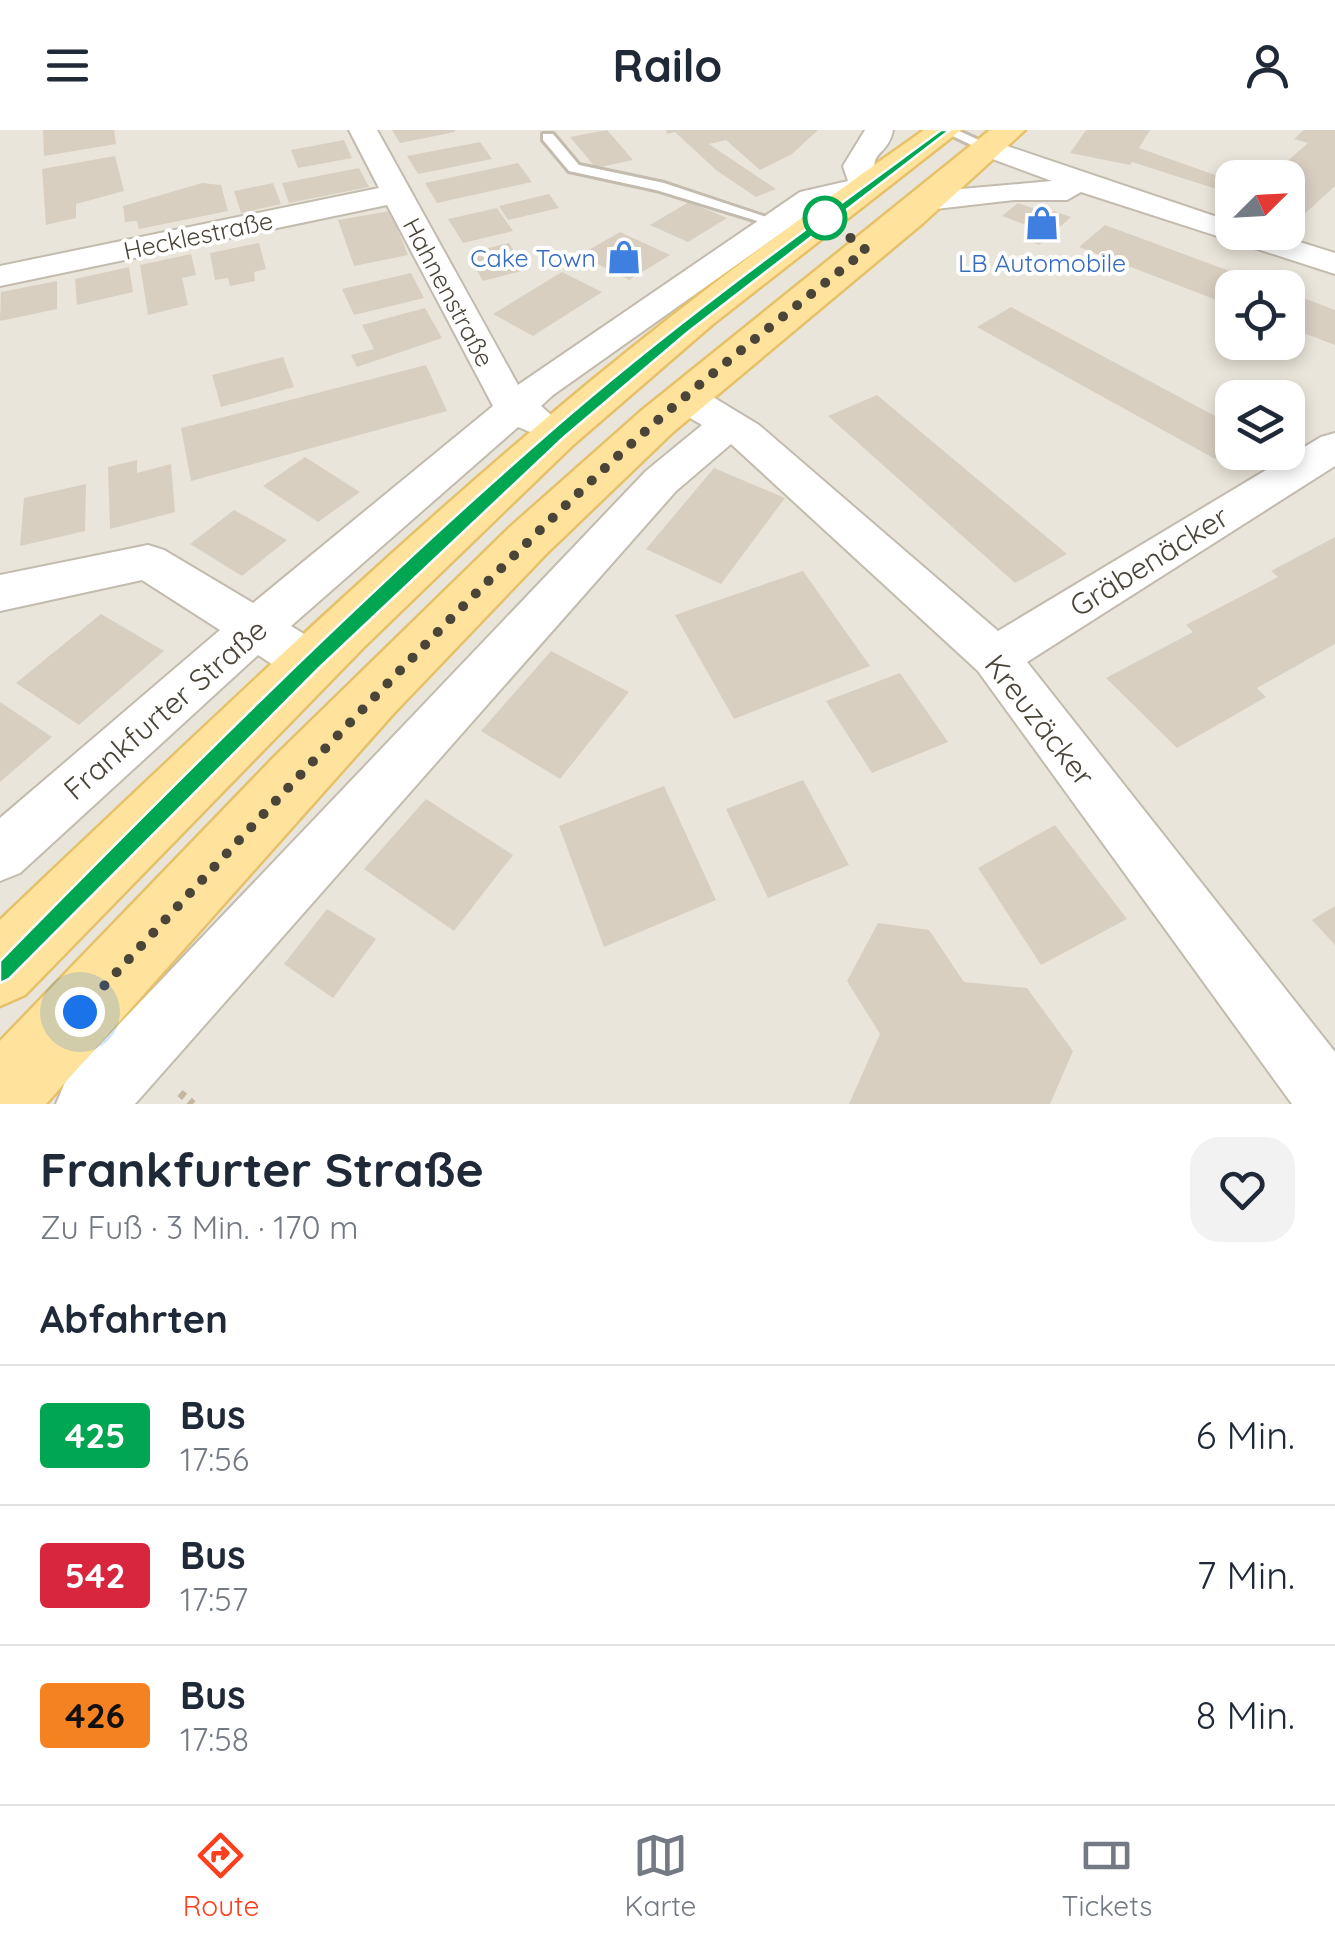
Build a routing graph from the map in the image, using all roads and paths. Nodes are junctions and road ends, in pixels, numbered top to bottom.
1 (363, 130) edge
2 (879, 130) edge
3 (972, 135) edge
4 (548, 137) dead end
5 (865, 186) junction
6 (396, 194) junction
7 (1113, 194) junction
8 (927, 200) junction
9 (777, 223) junction
10 (1215, 226) edge
11 (1290, 250) edge
12 (1335, 264) edge
13 (0, 276) edge
14 (706, 410) junction
15 (536, 421) junction
16 (1325, 466) edge
17 (0, 594) edge
18 (256, 628) junction
19 (994, 657) junction
20 (311, 664) junction
21 (0, 854) edge
22 (0, 970) edge
23 (0, 1097) edge
24 (90, 1104) edge
25 (1333, 1104) edge

1 - 6 street, Hahnenstraße
2 - 5 street
3 - 5 main road, Frankfurter Straße
3 - 7 street
3 - 8 main road
4 - 9 lane
5 - 9 street, Frankfurter Straße
5 - 15 main road, Frankfurter Straße
6 - 13 street, Hecklestraße
6 - 15 street, Hahnenstraße
7 - 8 street
7 - 10 street
8 - 14 main road
9 - 15 street, Frankfurter Straße
11 - 12 street
14 - 19 street, Kreuzäcker
14 - 23 main road
14 - 24 street
15 - 18 street, Frankfurter Straße
15 - 20 main road, Frankfurter Straße
16 - 19 street, Gräbenäcker
17 - 18 street
18 - 20 street
18 - 21 street, Frankfurter Straße
19 - 25 street, Kreuzäcker
20 - 22 main road, Frankfurter Straße

